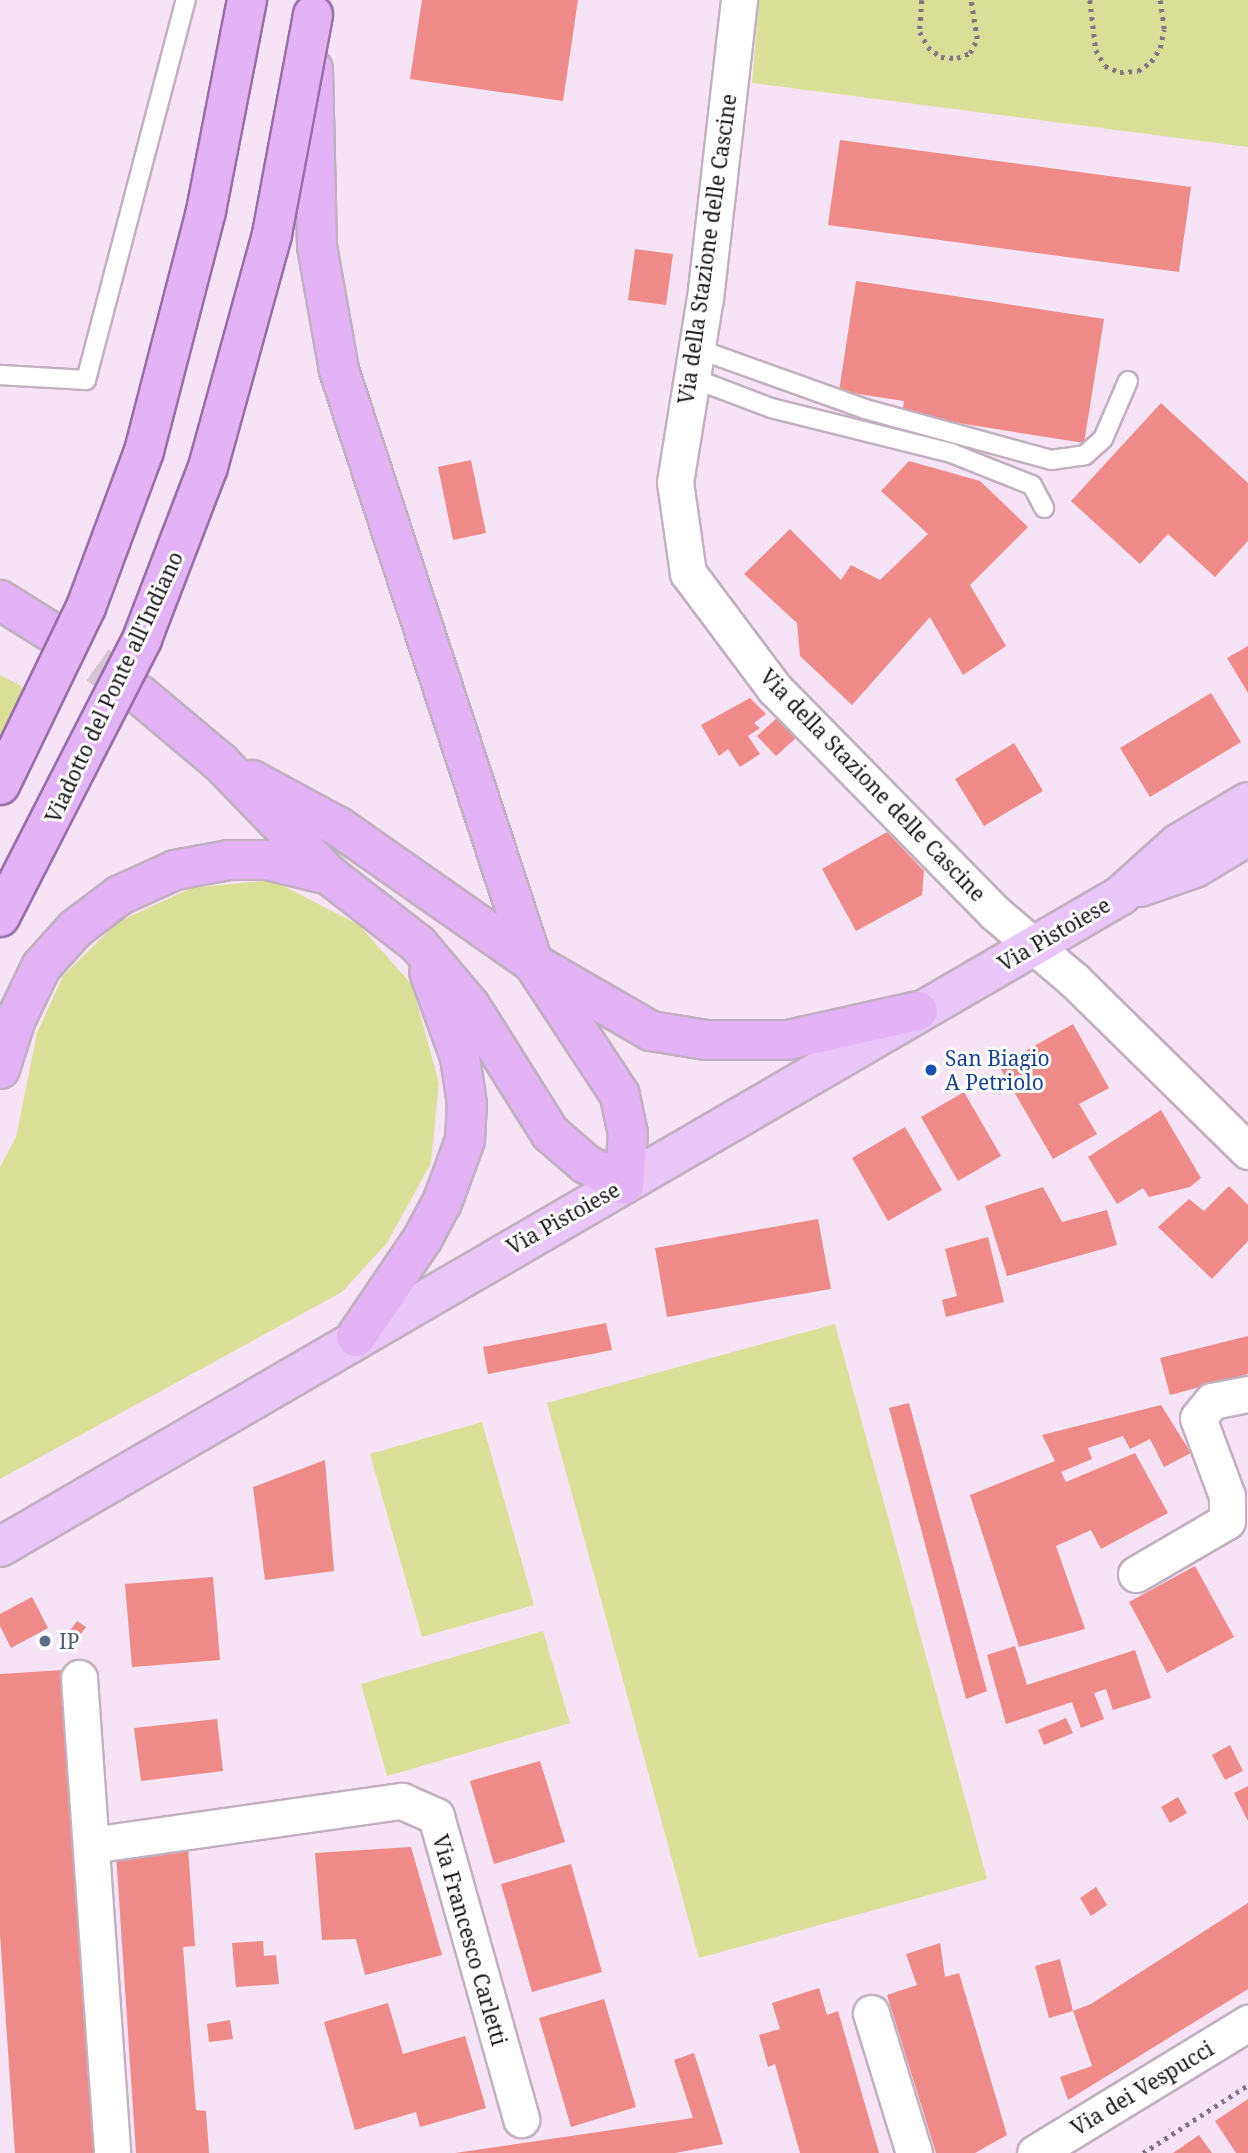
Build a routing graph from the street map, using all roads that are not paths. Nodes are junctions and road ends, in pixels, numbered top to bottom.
1 (186, 0) edge
2 (247, 0) edge
3 (739, 0) edge
4 (313, 8) edge
5 (693, 363) junction
6 (0, 375) edge
7 (1128, 381) dead end
8 (1044, 508) dead end
9 (0, 600) edge
10 (51, 632) tunnel mouth
11 (141, 695) tunnel mouth
12 (221, 763) junction
13 (0, 785) edge
14 (1248, 802) edge
15 (1248, 836) edge
16 (329, 875) junction
17 (1128, 891) junction
18 (0, 916) edge
19 (418, 944) junction
20 (1034, 945) junction
21 (533, 963) junction
22 (918, 1011) junction
23 (0, 1069) edge
24 (1248, 1151) edge
25 (624, 1184) junction
26 (356, 1337) junction
27 (1248, 1394) edge
28 (0, 1547) edge
29 (1136, 1574) dead end
30 (79, 1678) dead end
31 (91, 1845) junction
32 (871, 2012) dead end
33 (1248, 2023) edge
34 (521, 2119) dead end
35 (112, 2153) edge
36 (914, 2153) edge
37 (1035, 2153) edge

1 - 6 lane
2 - 13 highway, bridge
3 - 5 street, Via della Stazione delle Cascine
4 - 18 highway, Viadotto del Ponte all'Indiano, bridge
4 - 21 highway, bridge
5 - 7 lane
5 - 8 lane
5 - 20 street, Via della Stazione delle Cascine
9 - 10 highway
11 - 12 highway
12 - 16 highway
12 - 21 highway
14 - 17 main road, Via Pistoiese
15 - 17 main road, Via Pistoiese
16 - 19 highway
16 - 23 highway
17 - 20 main road, Via Pistoiese
19 - 25 highway
19 - 26 highway
20 - 22 main road, Via Pistoiese
20 - 24 street, Via della Stazione delle Cascine
21 - 22 highway
21 - 25 highway
22 - 25 main road, Via Pistoiese
25 - 26 main road, Via Pistoiese
26 - 28 main road, Via Pistoiese
27 - 29 street
30 - 31 street
31 - 34 street, Via Francesco Carletti
31 - 35 street
32 - 36 street
33 - 37 street, Via dei Vespucci

